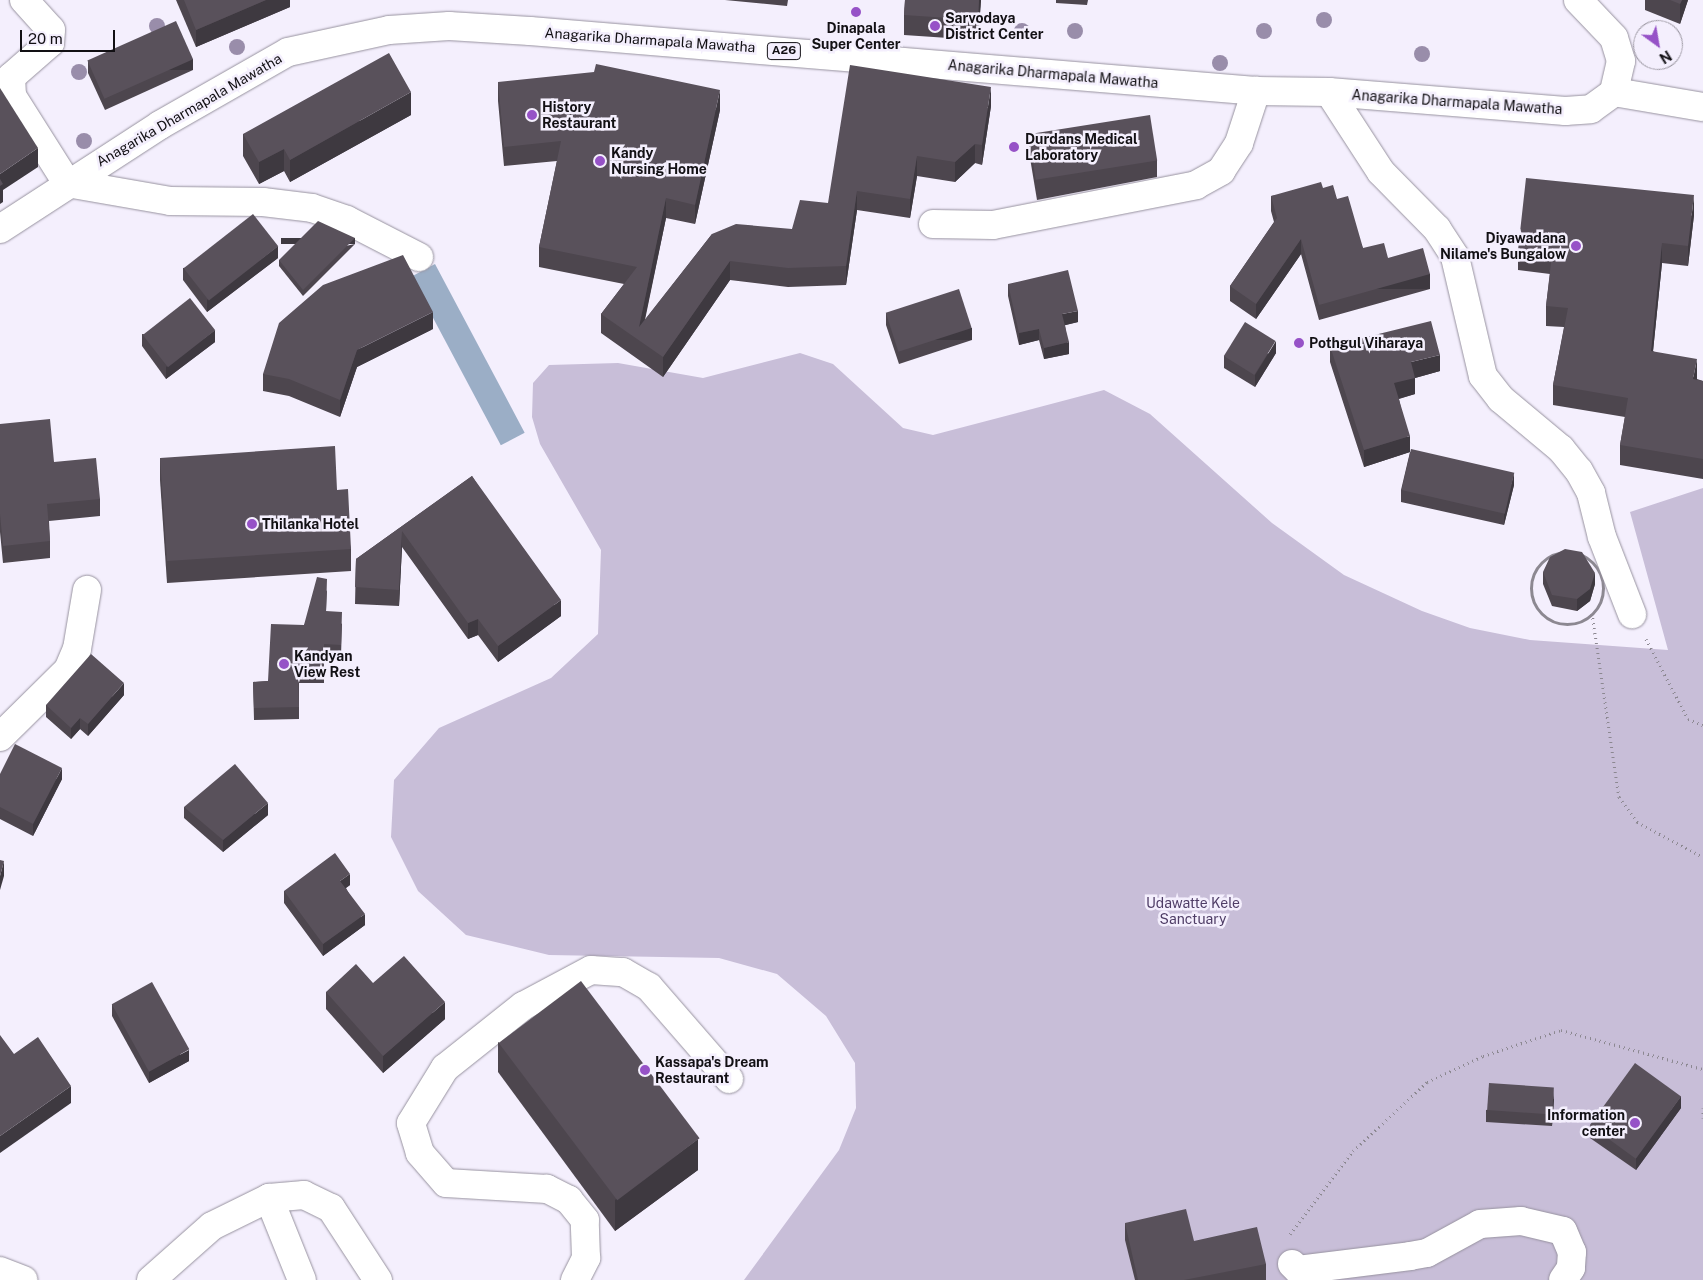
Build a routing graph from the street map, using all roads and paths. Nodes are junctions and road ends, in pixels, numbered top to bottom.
1 (24, 0) edge
2 (1578, 0) edge
3 (1256, 91) junction
4 (1330, 92) junction
5 (1614, 92) junction
6 (1703, 107) edge
7 (67, 183) junction
8 (933, 224) dead end
9 (0, 229) edge
10 (418, 257) dead end
11 (87, 590) dead end
12 (1592, 613) junction
13 (1632, 614) joint
14 (1703, 725) edge
15 (0, 737) edge
16 (1703, 857) edge
17 (1703, 1069) edge
18 (729, 1079) dead end
19 (1703, 1108) edge
20 (1703, 1118) edge
21 (268, 1198) junction
22 (1292, 1264) joint
23 (0, 1271) edge
24 (23, 1280) edge
25 (150, 1280) edge
26 (302, 1280) edge
27 (378, 1280) edge
28 (575, 1280) edge
29 (1563, 1280) edge

1 - 7 main road
2 - 5 main road
3 - 4 main road, Anagarika Dharmapala Mawatha / A26
3 - 7 main road, Anagarika Dharmapala Mawatha / A26
3 - 8 main road
4 - 5 main road, Anagarika Dharmapala Mawatha / A26
4 - 13 main road
5 - 6 main road
7 - 9 main road, Anagarika Dharmapala Mawatha / A26
7 - 10 main road
11 - 15 main road
12 - 12 path
12 - 16 path
13 - 14 path
17 - 22 path
18 - 28 main road
19 - 20 path
21 - 25 main road
21 - 26 main road
21 - 27 main road
22 - 29 main road
23 - 24 main road

